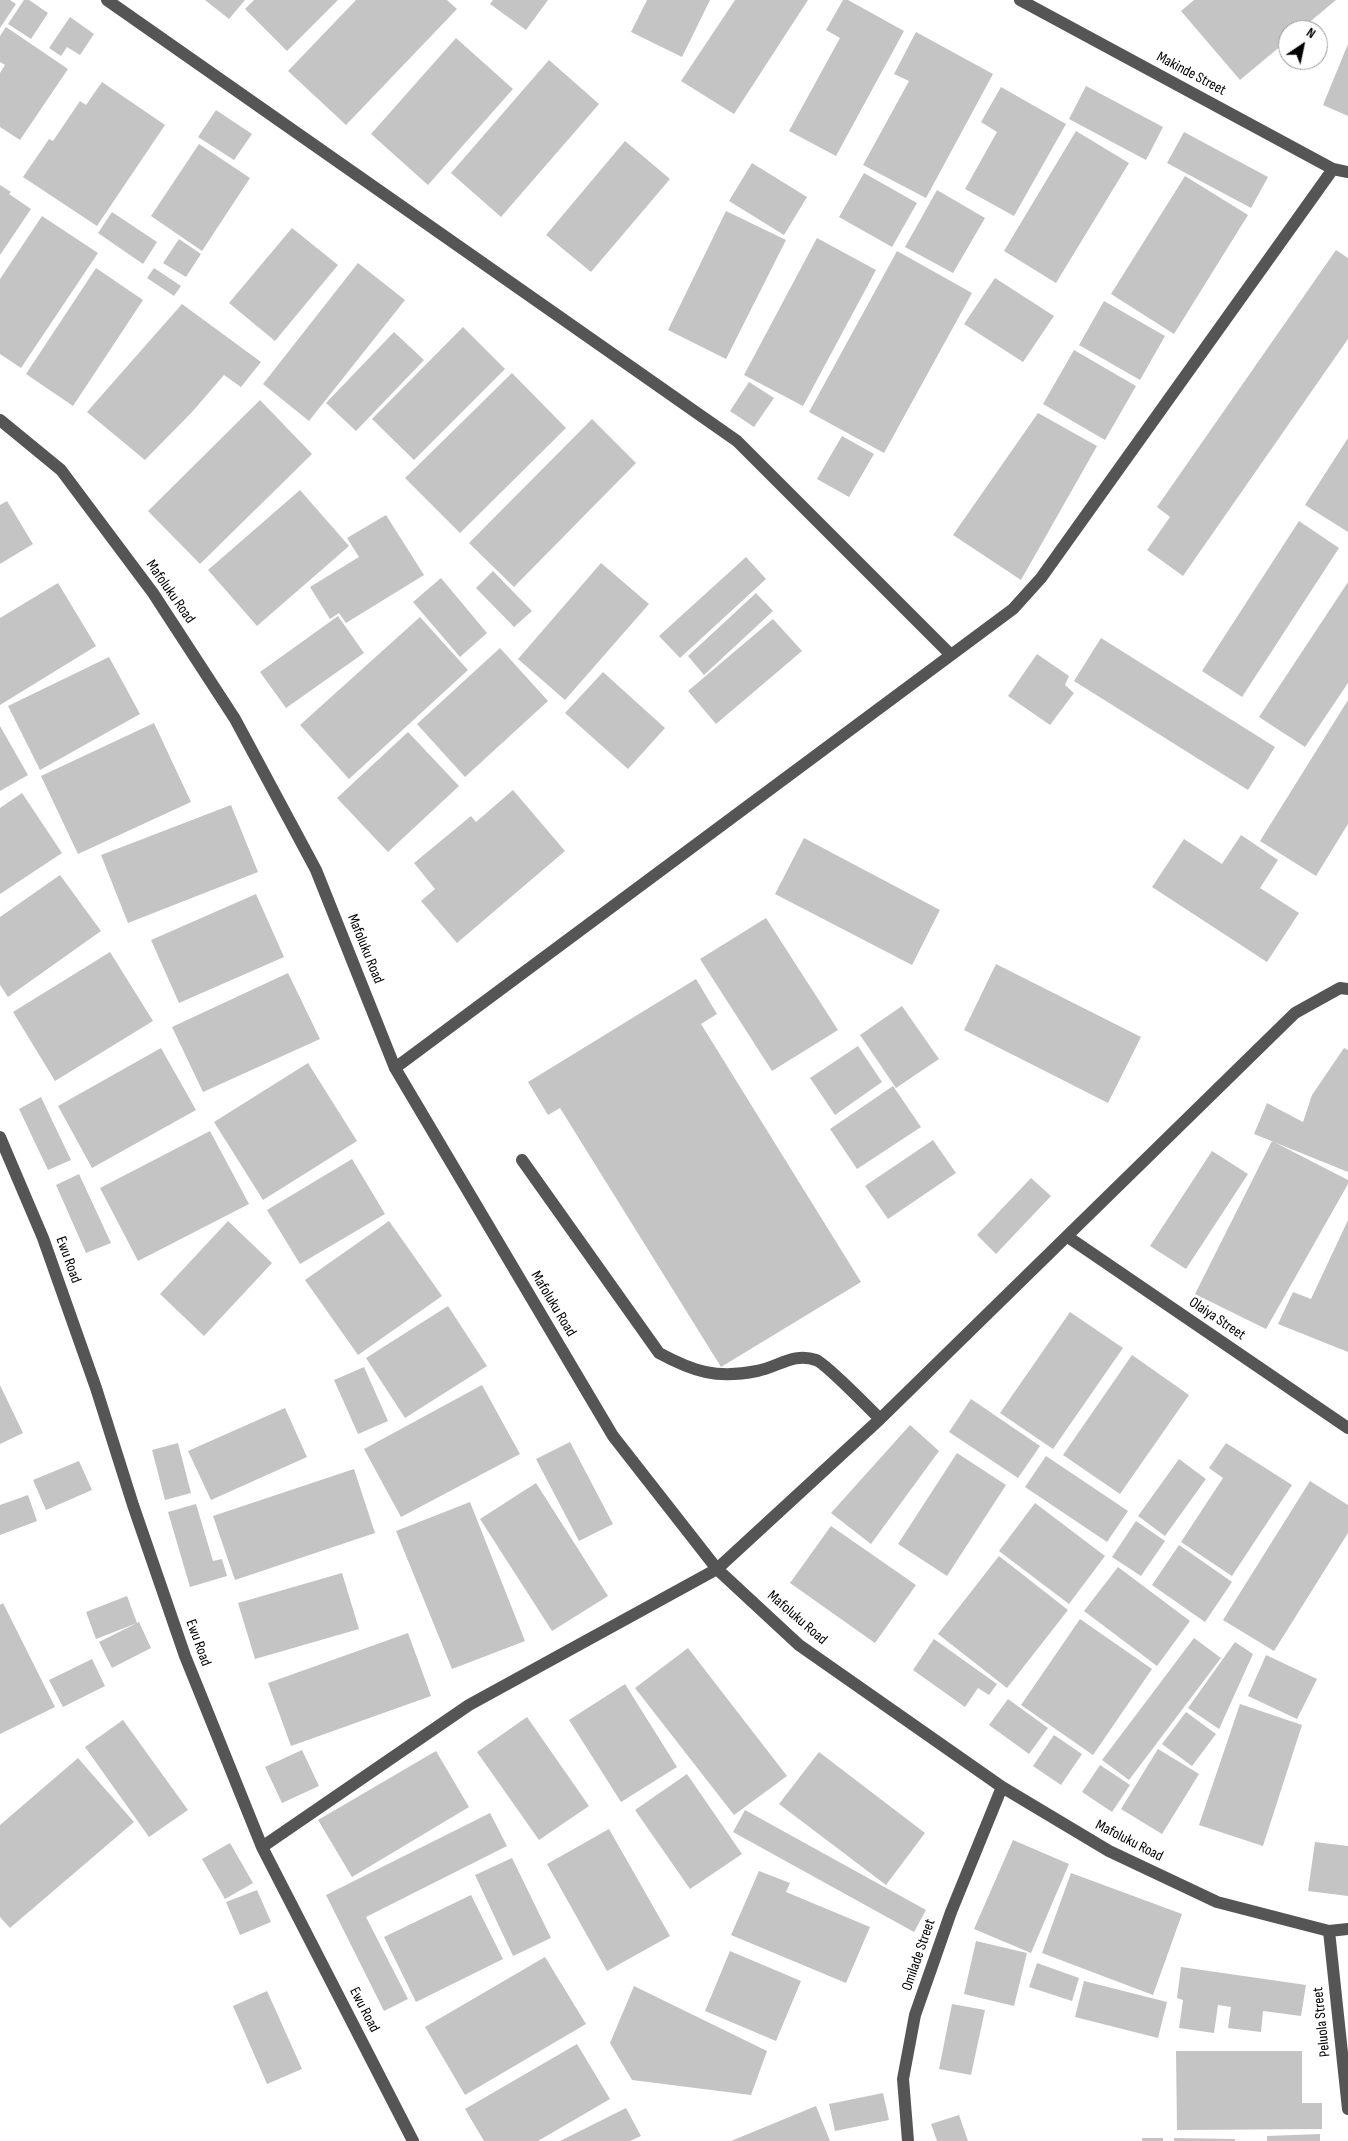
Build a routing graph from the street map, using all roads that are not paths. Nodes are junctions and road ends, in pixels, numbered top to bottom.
1 (107, 0) edge
2 (1020, 0) edge
3 (1333, 169) junction
4 (1348, 172) edge
5 (0, 420) edge
6 (950, 654) junction
7 (1344, 989) edge
8 (395, 1068) junction
9 (0, 1137) edge
10 (522, 1160) dead end
11 (1068, 1237) junction
12 (880, 1419) junction
13 (1348, 1428) edge
14 (717, 1569) junction
15 (1002, 1787) junction
16 (262, 1847) junction
17 (1348, 1929) edge
18 (1329, 1932) junction
19 (1348, 2109) edge
20 (413, 2141) edge
21 (908, 2141) edge

1 - 6 street
2 - 3 street, Makinde Street
3 - 4 street, Makinde Street
3 - 6 street
5 - 8 street, Mafoluku Road
6 - 8 street
7 - 11 street
8 - 14 street, Mafoluku Road
9 - 16 street, Ewu Road
10 - 12 street
11 - 12 street
11 - 13 street, Olaiya Street
12 - 14 street
14 - 15 street, Mafoluku Road
14 - 16 street
15 - 18 street, Mafoluku Road
15 - 21 street, Omilade Street
16 - 20 street, Ewu Road
17 - 18 street, Mafoluku Road
18 - 19 street, Peluola Street

